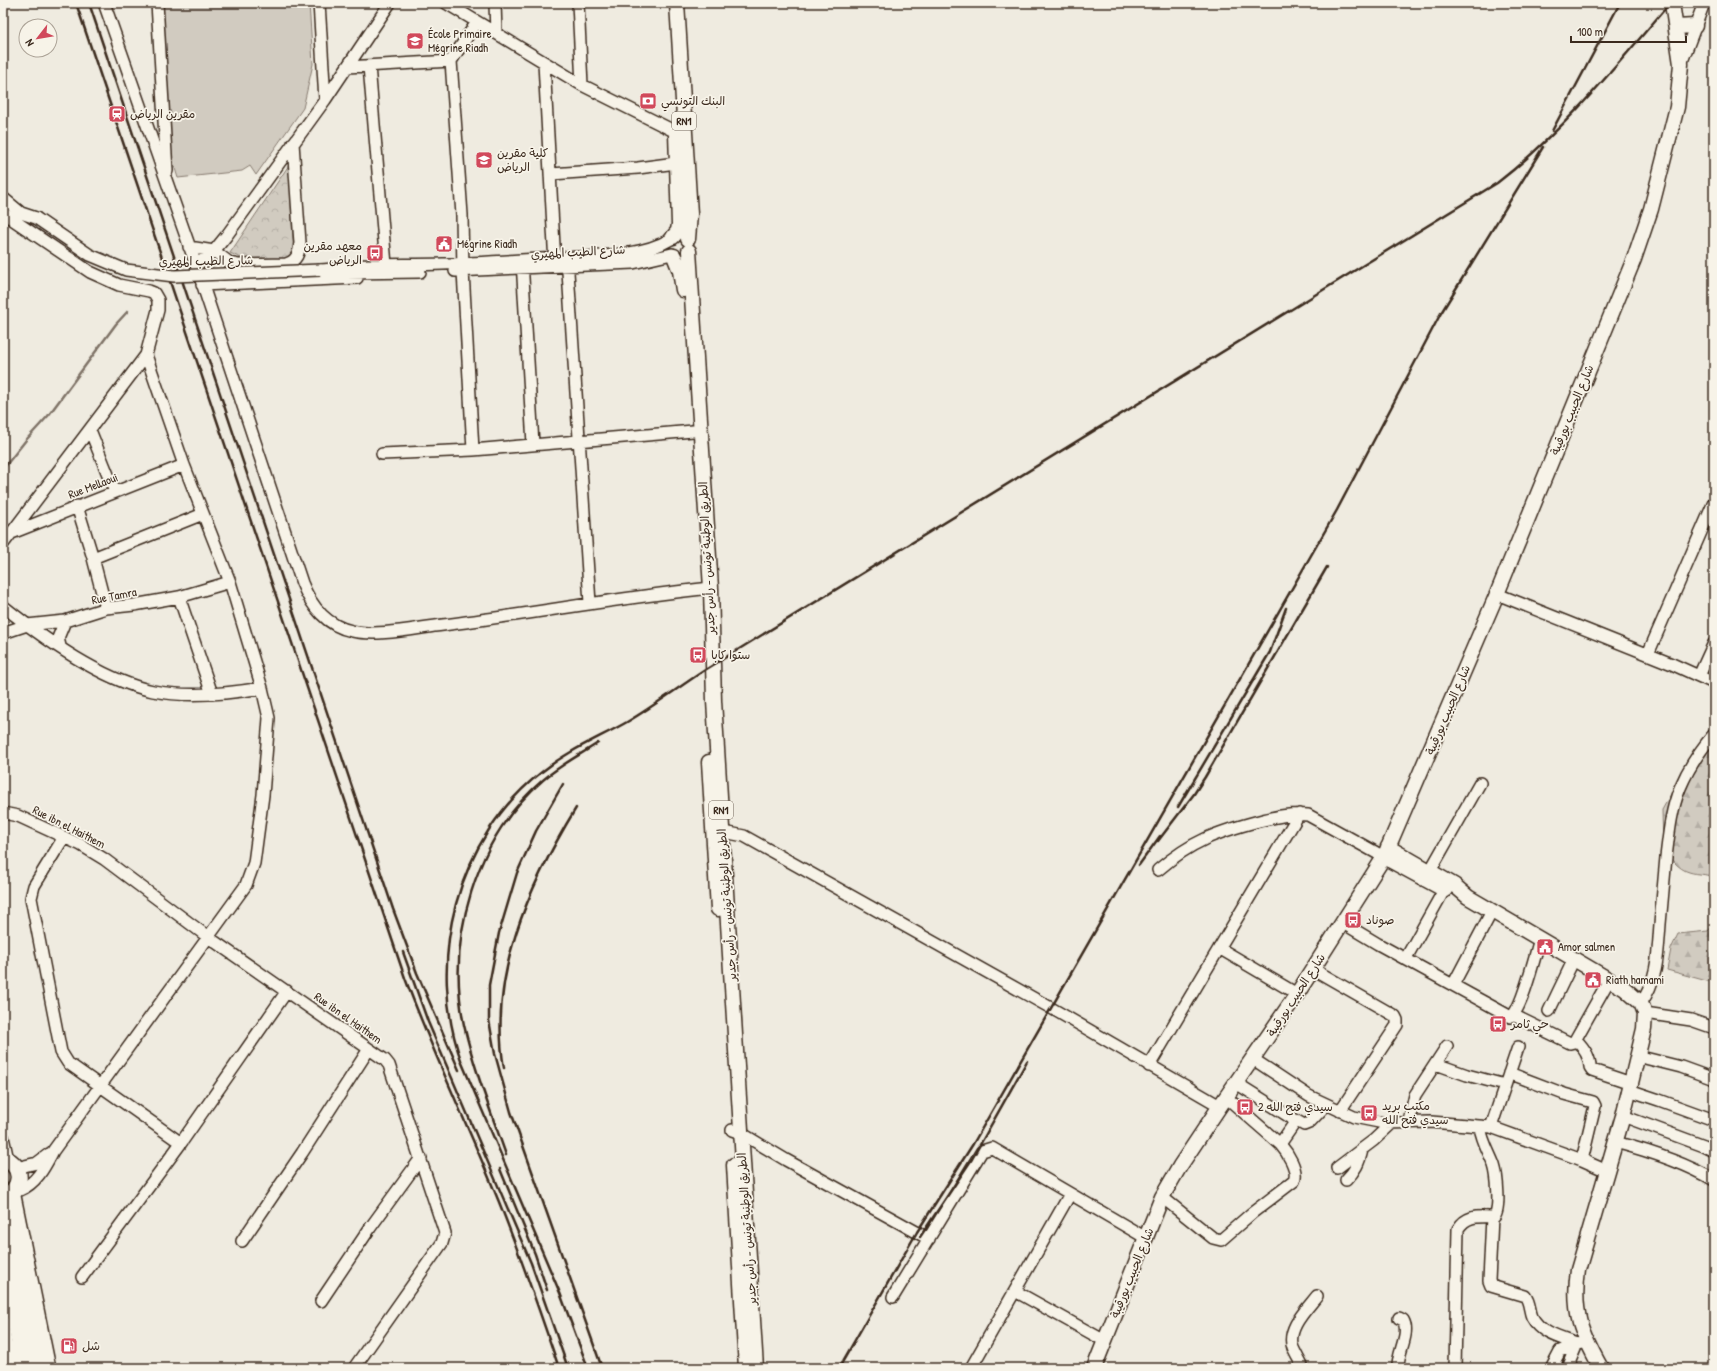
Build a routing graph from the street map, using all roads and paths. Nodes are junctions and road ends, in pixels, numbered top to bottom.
1 (104, 3) edge
2 (157, 3) edge
3 (319, 3) edge
4 (390, 3) edge
5 (446, 3) edge
6 (495, 3) edge
7 (578, 3) edge
8 (668, 3) edge
9 (677, 3) edge
10 (1672, 3) edge
11 (1704, 3) edge
12 (477, 22) junction
13 (1695, 26) junction
14 (1676, 27) junction
15 (496, 33) junction
16 (451, 62) junction
17 (544, 63) junction
18 (1681, 64) junction
19 (369, 66) junction
20 (347, 67) junction
21 (582, 85) junction
22 (325, 100) junction
23 (676, 132) junction
24 (293, 143) junction
25 (676, 163) junction
26 (551, 174) junction
27 (168, 185) junction
28 (3, 198) edge
29 (3, 208) edge
30 (3, 213) edge
31 (21, 213) junction
32 (672, 238) junction
33 (689, 245) junction
34 (189, 247) junction
35 (214, 251) junction
36 (673, 255) junction
37 (555, 262) junction
38 (568, 262) junction
39 (522, 264) junction
40 (196, 265) junction
41 (463, 267) junction
42 (387, 269) junction
43 (202, 285) junction
44 (146, 355) junction
45 (90, 430) junction
46 (693, 431) junction
47 (580, 440) junction
48 (533, 444) junction
49 (473, 450) junction
50 (382, 454) dead end
51 (184, 465) junction
52 (116, 492) junction
53 (1714, 502) edge
54 (32, 506) junction
55 (77, 506) junction
56 (203, 514) junction
57 (39, 521) junction
58 (1709, 526) edge
59 (11, 533) junction
60 (3, 544) edge
61 (94, 558) junction
62 (230, 582) junction
63 (706, 588) junction
64 (1497, 594) junction
65 (179, 597) junction
66 (590, 604) junction
67 (3, 606) edge
68 (106, 608) junction
69 (65, 621) junction
70 (27, 625) junction
71 (3, 633) edge
72 (1714, 643) edge
73 (60, 646) junction
74 (1648, 654) junction
75 (1699, 676) junction
76 (1714, 683) edge
77 (262, 688) junction
78 (212, 694) junction
79 (1714, 734) edge
80 (1480, 783) dead end
81 (3, 813) edge
82 (1299, 814) junction
83 (718, 834) junction
84 (64, 837) junction
85 (1386, 852) junction
86 (1158, 870) dead end
87 (1430, 871) junction
88 (1444, 890) junction
89 (1468, 897) junction
90 (1492, 911) junction
91 (1343, 923) junction
92 (208, 937) junction
93 (1540, 939) junction
94 (1220, 948) junction
95 (1406, 958) junction
96 (1574, 959) junction
97 (1313, 969) junction
98 (1609, 980) junction
99 (1453, 985) junction
100 (287, 992) junction
101 (1297, 994) junction
102 (1643, 1008) junction
103 (1549, 1011) dead end
104 (1513, 1015) junction
105 (1714, 1028) edge
106 (1576, 1040) junction
107 (1447, 1046) dead end
108 (1518, 1047) dead end
109 (369, 1049) junction
110 (1637, 1056) junction
111 (1253, 1060) junction
112 (1436, 1064) junction
113 (1149, 1066) junction
114 (1509, 1073) junction
115 (1714, 1079) edge
116 (1236, 1083) junction
117 (100, 1085) junction
118 (1505, 1085) junction
119 (1630, 1086) junction
120 (1223, 1101) junction
121 (1326, 1104) junction
122 (1340, 1111) junction
123 (1623, 1116) junction
124 (1714, 1120) edge
125 (1296, 1121) junction
126 (1409, 1121) junction
127 (1392, 1123) junction
128 (1485, 1127) junction
129 (736, 1131) junction
130 (3, 1137) edge
131 (1615, 1142) junction
132 (181, 1143) junction
133 (1280, 1144) junction
134 (1362, 1150) junction
135 (53, 1151) junction
136 (1714, 1151) edge
137 (421, 1158) junction
138 (1582, 1160) junction
139 (9, 1162) edge
140 (1337, 1168) dead end
141 (1607, 1171) junction
142 (1346, 1180) dead end
143 (1714, 1180) edge
144 (11, 1193) edge
145 (1070, 1194) junction
146 (1162, 1197) junction
147 (1492, 1217) junction
148 (1146, 1238) junction
149 (929, 1239) junction
150 (242, 1241) dead end
151 (3, 1249) edge
152 (82, 1277) dead end
153 (1015, 1291) junction
154 (1317, 1296) dead end
155 (893, 1297) dead end
156 (321, 1301) dead end
157 (1399, 1318) dead end
158 (3, 1322) edge
159 (1105, 1341) junction
160 (1582, 1343) junction
161 (13, 1368) edge
162 (24, 1368) edge
163 (38, 1368) edge
164 (50, 1368) edge
165 (354, 1368) edge
166 (746, 1368) edge
167 (756, 1368) edge
168 (971, 1368) edge
169 (1094, 1368) edge
170 (1302, 1368) edge
171 (1398, 1368) edge
172 (1455, 1368) edge
173 (1551, 1368) edge
174 (1567, 1368) edge
175 (1601, 1368) edge

1 - 27 street
2 - 27 street
3 - 22 street
4 - 20 street
5 - 12 street
6 - 15 street
7 - 21 street
8 - 23 main road, RN1
9 - 33 main road, الطريق الوطنية تونس - رأس جدير / RN1
10 - 14 main road, شارع الحبيب بورقيبة
11 - 13 street
12 - 15 street
12 - 16 street
13 - 14 main road
13 - 18 street
14 - 18 main road, شارع الحبيب بورقيبة
15 - 17 street
16 - 19 street
16 - 41 street
17 - 21 street
17 - 26 street
18 - 64 main road, شارع الحبيب بورقيبة
19 - 20 street
19 - 42 street
20 - 22 street
21 - 23 street
22 - 24 street
23 - 25 main road, RN1
24 - 35 street
24 - 35 street
25 - 26 street
25 - 32 main road, RN1
26 - 37 street
27 - 34 street
28 - 31 street
29 - 31 street
30 - 44 street
31 - 42 street, شارع الطيب المهيري, bridge
32 - 33 main road
32 - 36 main road, RN1
32 - 38 street, شارع الطيب المهيري
33 - 36 main road
33 - 63 main road, الطريق الوطنية تونس - رأس جدير / RN1
34 - 35 street
34 - 40 street
35 - 40 street
36 - 38 street, شارع الطيب المهيري
36 - 46 main road, الطريق الوطنية تونس - رأس جدير / RN1
37 - 38 street, شارع الطيب المهيري
37 - 39 street, شارع الطيب المهيري
38 - 47 street
39 - 41 street, شارع الطيب المهيري
39 - 48 street
40 - 43 street
41 - 42 street, شارع الطيب المهيري
41 - 49 street
42 - 43 street
43 - 66 street
44 - 45 street
44 - 51 street
45 - 52 street
45 - 54 street
46 - 47 street
46 - 63 main road, الطريق الوطنية تونس - رأس جدير / RN1
47 - 48 street
47 - 66 street
48 - 49 street
49 - 50 street
51 - 52 street, Rue Mellaoui
51 - 56 street
52 - 55 street, Rue Mellaoui
53 - 58 street
54 - 57 street
54 - 59 street
55 - 57 street, Rue Mellaoui
55 - 61 street
56 - 61 street
56 - 62 street
57 - 59 street, Rue Mellaoui
58 - 74 street
59 - 60 street
61 - 68 street
62 - 65 street, Rue Tamra
62 - 77 street
63 - 66 street
63 - 83 main road, الطريق الوطنية تونس - رأس جدير / RN1
64 - 74 street
64 - 85 main road, شارع الحبيب بورقيبة
65 - 68 street, Rue Tamra
65 - 78 street
67 - 70 street
68 - 69 street, Rue Tamra
69 - 70 street, Rue Tamra
69 - 73 street
70 - 71 street, Rue Tamra
70 - 73 street
72 - 75 street
73 - 78 street
74 - 75 street
75 - 76 street
77 - 78 street
77 - 92 street
79 - 102 street
80 - 87 street
81 - 84 street, Rue ibn el Haithem
82 - 85 street
82 - 86 street
82 - 94 street
83 - 113 street
83 - 129 main road, الطريق الوطنية تونس - رأس جدير / RN1
84 - 92 street, Rue ibn el Haithem
84 - 117 street
85 - 87 main road
85 - 88 main road
85 - 91 main road, شارع الحبيب بورقيبة
87 - 89 main road
88 - 89 main road
88 - 95 street
89 - 90 main road
90 - 93 main road
90 - 99 street
91 - 95 street
91 - 97 main road, شارع الحبيب بورقيبة
92 - 100 street, Rue ibn el Haithem
92 - 117 street
93 - 96 main road
93 - 104 street
94 - 101 street
94 - 113 street
95 - 99 street
96 - 98 main road
96 - 103 street
97 - 101 main road, شارع الحبيب بورقيبة
97 - 122 street
98 - 102 main road
98 - 106 street
99 - 104 street
100 - 109 street, Rue ibn el Haithem
100 - 132 street
101 - 111 main road, شارع الحبيب بورقيبة
102 - 105 street
102 - 110 main road
104 - 106 street
106 - 119 street
107 - 112 street
108 - 114 street
109 - 137 street, Rue ibn el Haithem
109 - 150 street
110 - 115 street
110 - 119 main road
111 - 116 main road, شارع الحبيب بورقيبة
111 - 121 street
112 - 118 street
112 - 126 street
113 - 120 street
114 - 118 street
114 - 138 street
116 - 120 main road, شارع الحبيب بورقيبة
116 - 125 street
117 - 132 street
117 - 135 street
118 - 128 street
119 - 123 main road
119 - 124 street
120 - 133 street
120 - 146 main road, شارع الحبيب بورقيبة
121 - 122 street
121 - 125 street
122 - 127 street
123 - 131 main road
123 - 136 street
125 - 133 street
126 - 127 street
126 - 128 street
127 - 134 street
128 - 138 street
128 - 147 street
129 - 149 street
129 - 166 main road, الطريق الوطنية تونس - رأس جدير / RN1
129 - 167 main road, الطريق الوطنية تونس - رأس جدير / RN1
130 - 139 street
131 - 141 main road
131 - 143 street
132 - 152 street
133 - 146 street
134 - 140 street
134 - 142 street
135 - 139 street
135 - 144 street
137 - 156 street
137 - 165 street, Rue ibn el Haithem
138 - 141 street
139 - 144 highway
141 - 160 main road
144 - 163 highway
144 - 164 street
145 - 148 street
145 - 149 street
145 - 153 street
146 - 148 main road, شارع الحبيب بورقيبة
147 - 160 street
147 - 172 street
148 - 159 main road, شارع الحبيب بورقيبة
149 - 155 street
151 - 162 highway
153 - 159 street
153 - 168 street
154 - 170 street
157 - 171 street
158 - 161 street
159 - 169 main road, شارع الحبيب بورقيبة
160 - 173 street
160 - 174 street
160 - 175 main road

